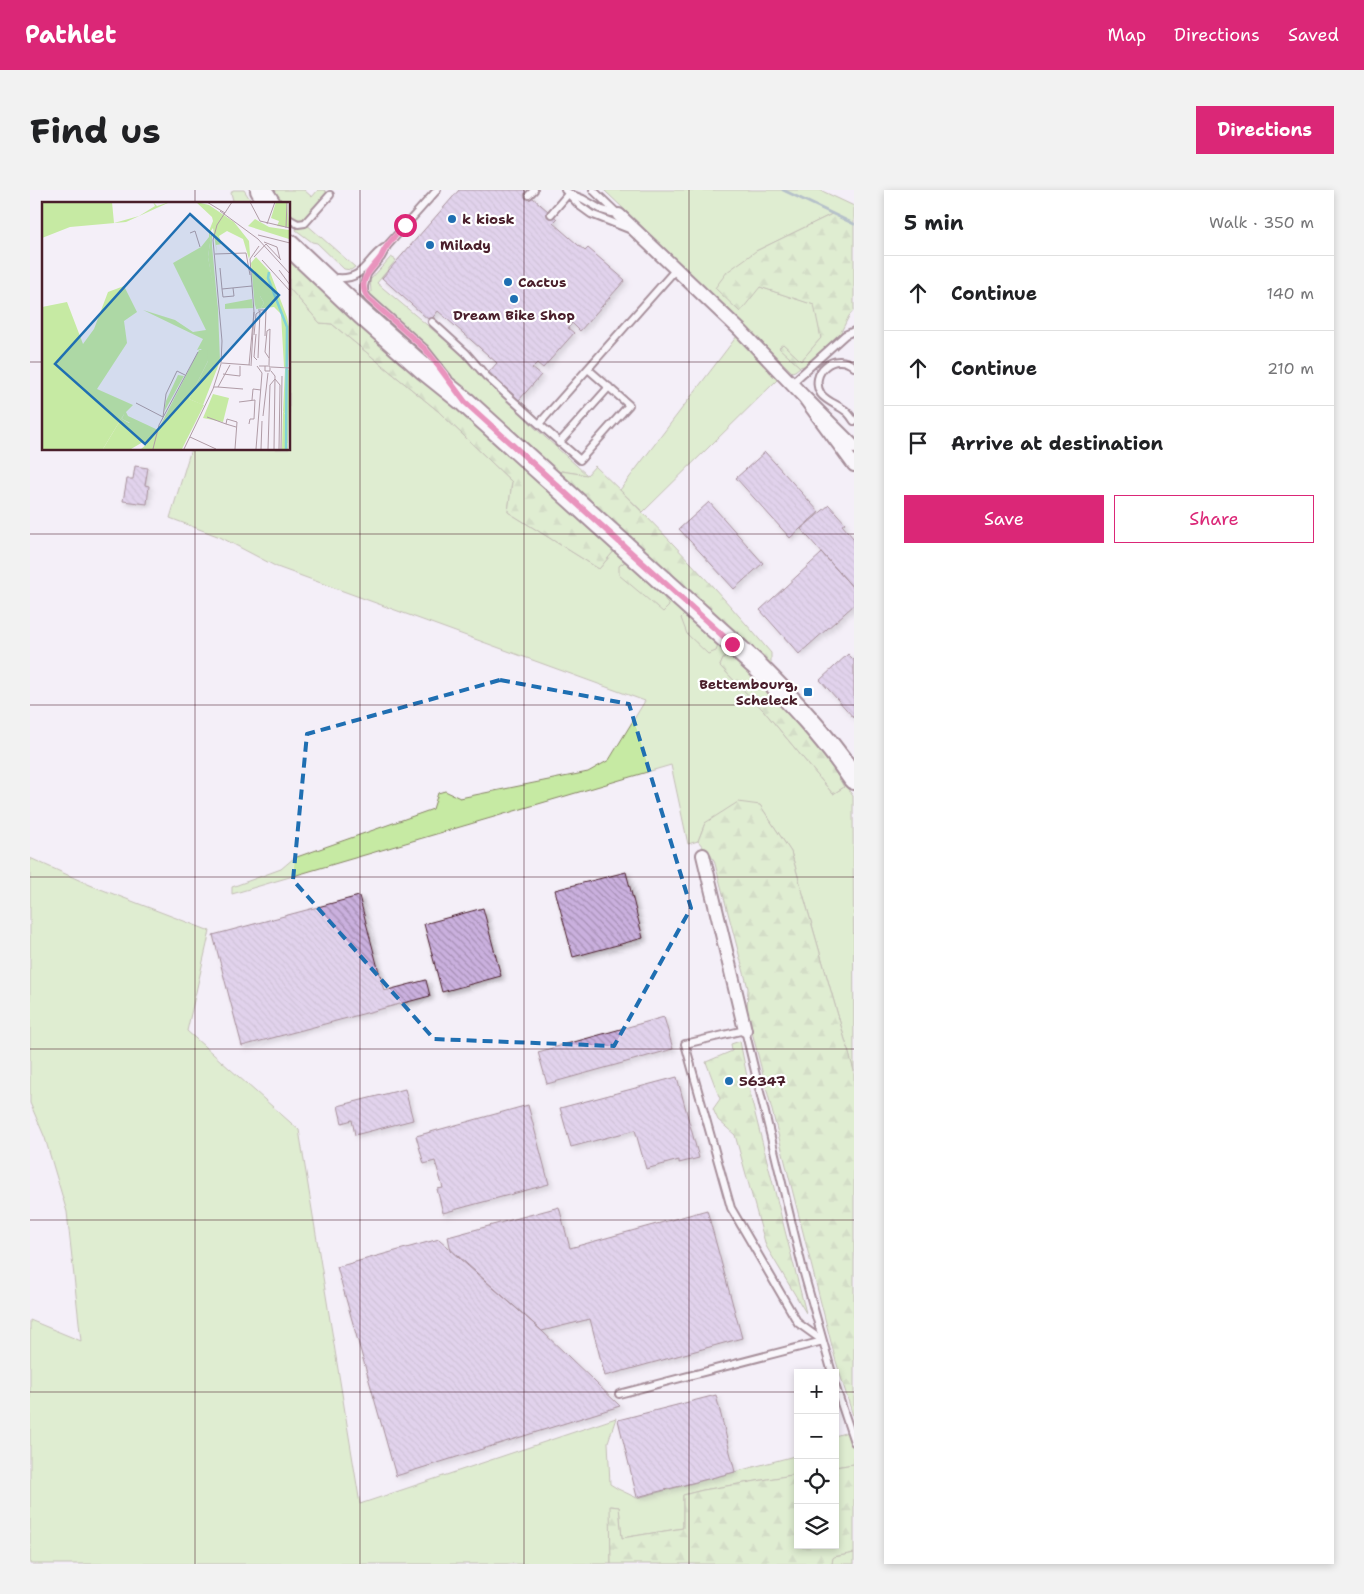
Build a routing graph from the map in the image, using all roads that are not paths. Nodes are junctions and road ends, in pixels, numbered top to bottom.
1 (248, 190) edge
2 (261, 190) edge
3 (268, 190) edge
4 (437, 190) edge
5 (593, 190) edge
6 (567, 192) edge
7 (330, 195) dead end
8 (256, 202) edge
9 (269, 202) edge
10 (276, 202) edge
11 (551, 214) dead end
12 (619, 215) junction
13 (290, 220) edge
14 (290, 229) edge
15 (638, 232) junction
16 (290, 239) edge
17 (290, 246) edge
18 (387, 246) junction
19 (676, 269) junction
20 (338, 278) junction
21 (432, 322) dead end
22 (854, 332) edge
23 (854, 367) edge
24 (588, 369) junction
25 (792, 383) junction
26 (609, 387) junction
27 (804, 397) junction
28 (465, 402) junction
29 (854, 421) edge
30 (539, 424) junction
31 (559, 442) junction
32 (854, 447) edge
33 (854, 465) edge
34 (819, 732) junction
35 (854, 762) edge
36 (854, 779) edge
37 (703, 855) dead end
38 (744, 1030) junction
39 (823, 1341) junction
40 (831, 1369) edge
41 (619, 1394) dead end
42 (839, 1397) edge
43 (854, 1442) edge

1 - 8 main road
2 - 9 main road
3 - 10 lane
4 - 18 lane
5 - 12 lane
6 - 11 lane
6 - 12 lane
6 - 15 lane
7 - 13 lane
12 - 15 street
14 - 20 main road
15 - 19 street
16 - 20 main road
17 - 28 main road
18 - 20 lane
18 - 28 lane
19 - 24 lane
19 - 25 street
20 - 28 main road
21 - 30 lane
22 - 25 lane
23 - 29 lane
24 - 26 lane
24 - 30 lane
25 - 27 street
26 - 31 lane
26 - 31 lane
27 - 32 street
27 - 33 street
28 - 34 main road
30 - 31 lane
34 - 35 street
34 - 36 main road
37 - 38 street
38 - 39 lane
38 - 39 lane
39 - 40 lane
39 - 41 lane
42 - 43 lane

